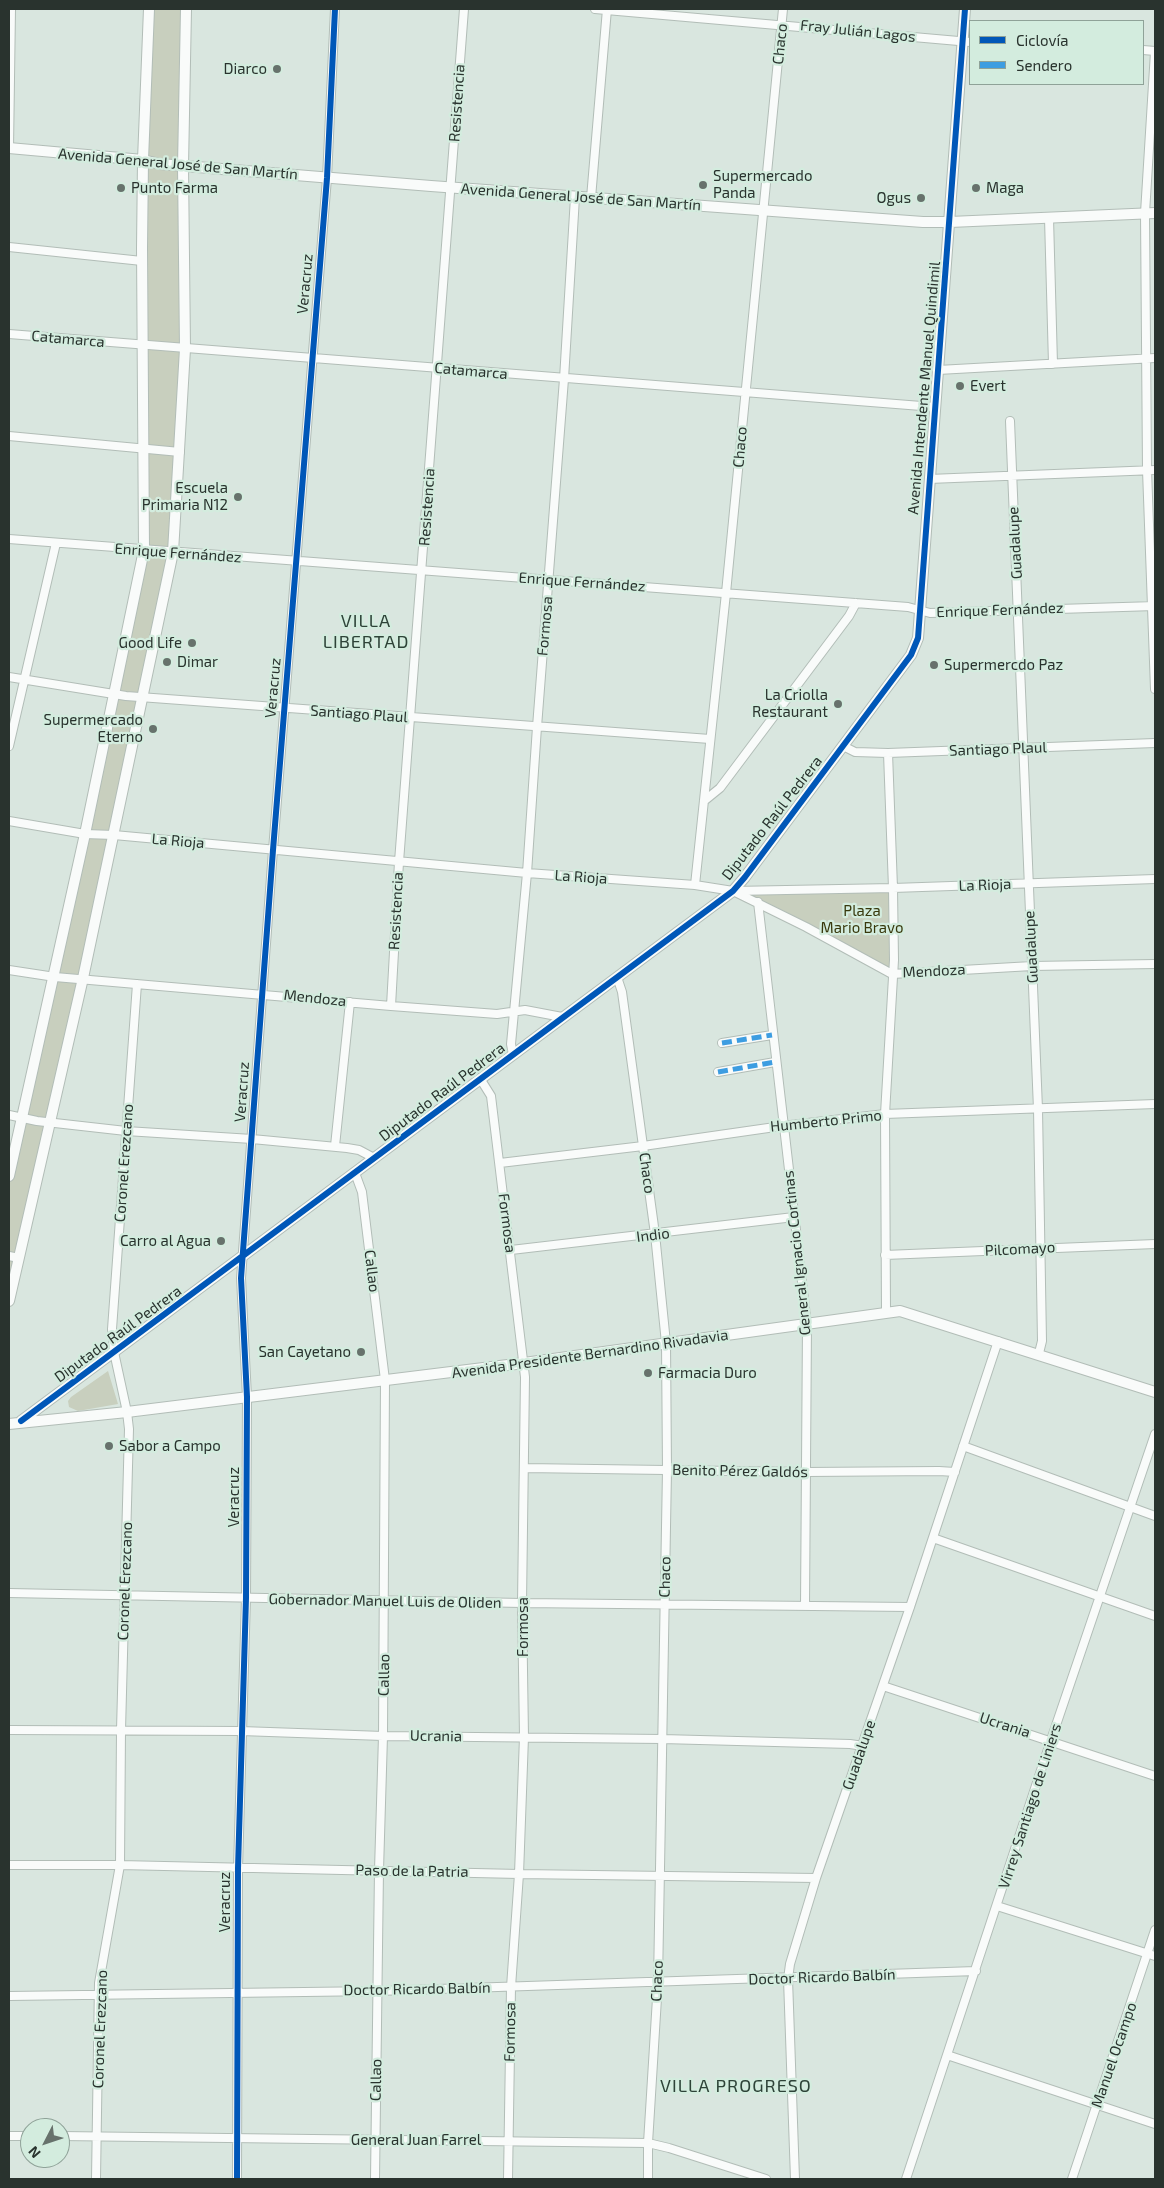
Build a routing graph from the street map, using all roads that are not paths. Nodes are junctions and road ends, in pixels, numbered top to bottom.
1 (11, 9) edge
2 (149, 9) edge
3 (186, 9) edge
4 (335, 9) edge
5 (464, 9) edge
6 (595, 9) edge
7 (607, 9) edge
8 (783, 9) edge
9 (965, 9) edge
10 (782, 24) junction
11 (966, 42) edge
12 (1155, 51) edge
13 (9, 148) edge
14 (143, 160) junction
15 (183, 166) junction
16 (327, 178) junction
17 (451, 188) junction
18 (575, 197) junction
19 (591, 198) junction
20 (763, 209) junction
21 (1150, 213) edge
22 (1049, 218) junction
23 (950, 222) junction
24 (9, 247) edge
25 (142, 261) junction
26 (9, 334) edge
27 (143, 346) junction
28 (185, 350) junction
29 (312, 358) junction
30 (1145, 358) junction
31 (1155, 358) edge
32 (1053, 364) junction
33 (438, 368) junction
34 (938, 370) junction
35 (564, 379) junction
36 (745, 392) junction
37 (934, 407) junction
38 (1010, 421) dead end
39 (9, 436) edge
40 (144, 448) junction
41 (180, 452) junction
42 (1151, 470) edge
43 (1012, 476) junction
44 (929, 479) junction
45 (9, 539) edge
46 (56, 543) junction
47 (144, 550) junction
48 (172, 552) junction
49 (297, 561) junction
50 (422, 570) junction
51 (549, 579) junction
52 (726, 593) junction
53 (856, 604) junction
54 (1153, 606) edge
55 (1019, 609) junction
56 (920, 610) junction
57 (9, 677) edge
58 (24, 680) junction
59 (1155, 689) edge
60 (114, 695) junction
61 (142, 697) junction
62 (284, 708) junction
63 (410, 718) junction
64 (537, 727) junction
65 (710, 740) junction
66 (1155, 743) edge
67 (9, 746) edge
68 (843, 746) junction
69 (1022, 748) junction
70 (888, 753) junction
71 (704, 801) junction
72 (9, 821) edge
73 (85, 834) junction
74 (114, 835) junction
75 (272, 850) junction
76 (399, 862) junction
77 (528, 873) junction
78 (1155, 879) edge
79 (695, 884) junction
80 (1028, 884) junction
81 (894, 888) junction
82 (732, 891) junction
83 (758, 902) junction
84 (1155, 964) edge
85 (1032, 966) junction
86 (9, 970) edge
87 (892, 974) junction
88 (55, 977) junction
89 (617, 977) junction
90 (83, 978) junction
91 (137, 984) junction
92 (262, 993) junction
93 (350, 1002) junction
94 (390, 1006) junction
95 (515, 1012) junction
96 (562, 1017) junction
97 (772, 1035) junction
98 (722, 1043) dead end
99 (513, 1055) junction
100 (775, 1062) junction
101 (718, 1072) dead end
102 (481, 1080) junction
103 (1155, 1104) edge
104 (1038, 1109) junction
105 (885, 1114) junction
106 (9, 1115) edge
107 (22, 1117) junction
108 (51, 1122) junction
109 (782, 1126) junction
110 (126, 1131) junction
111 (252, 1139) junction
112 (334, 1146) junction
113 (643, 1146) junction
114 (374, 1158) junction
115 (500, 1164) junction
116 (355, 1173) junction
117 (9, 1176) edge
118 (794, 1217) junction
119 (655, 1234) junction
120 (1155, 1244) edge
121 (1042, 1247) junction
122 (511, 1250) junction
123 (885, 1255) junction
124 (14, 1257) edge
125 (242, 1258) junction
126 (9, 1301) edge
127 (886, 1311) junction
128 (807, 1325) junction
129 (998, 1341) junction
130 (666, 1343) junction
131 (114, 1352) junction
132 (1039, 1354) junction
133 (524, 1363) junction
134 (386, 1380) junction
135 (1155, 1392) edge
136 (247, 1397) junction
137 (127, 1412) junction
138 (13, 1422) edge
139 (1155, 1434) edge
140 (964, 1446) junction
141 (525, 1468) junction
142 (667, 1470) junction
143 (806, 1472) junction
144 (955, 1472) junction
145 (1131, 1507) junction
146 (1155, 1516) edge
147 (933, 1538) junction
148 (9, 1593) edge
149 (124, 1596) junction
150 (1100, 1596) junction
151 (246, 1598) junction
152 (385, 1600) junction
153 (522, 1603) junction
154 (664, 1604) junction
155 (805, 1606) junction
156 (910, 1607) junction
157 (1155, 1616) edge
158 (883, 1686) junction
159 (9, 1730) edge
160 (120, 1730) junction
161 (241, 1731) junction
162 (383, 1736) junction
163 (524, 1737) junction
164 (662, 1739) junction
165 (1051, 1740) junction
166 (862, 1746) junction
167 (1155, 1776) edge
168 (9, 1865) edge
169 (120, 1865) junction
170 (238, 1868) junction
171 (379, 1870) junction
172 (519, 1874) junction
173 (659, 1876) junction
174 (816, 1878) junction
175 (997, 1906) junction
176 (1155, 1930) edge
177 (1151, 1955) edge
178 (976, 1971) junction
179 (788, 1979) junction
180 (658, 1982) junction
181 (511, 1987) junction
182 (378, 1991) junction
183 (99, 1994) junction
184 (238, 1994) junction
185 (9, 1996) edge
186 (947, 2055) junction
187 (1097, 2104) junction
188 (1155, 2124) edge
189 (70, 2136) edge
190 (97, 2137) junction
191 (237, 2138) junction
192 (375, 2140) junction
193 (509, 2141) junction
194 (648, 2144) junction
195 (96, 2179) edge
196 (237, 2179) edge
197 (375, 2179) edge
198 (508, 2179) edge
199 (648, 2179) edge
200 (766, 2179) edge
201 (795, 2179) edge
202 (906, 2179) edge
203 (1072, 2179) edge

1 - 13 street
2 - 14 main road
3 - 15 main road
4 - 16 street, Veracruz
5 - 17 street, Resistencia
6 - 7 street, Fray Julián Lagos
7 - 10 street, Fray Julián Lagos
7 - 19 street
8 - 10 street, Chaco
9 - 11 main road, Avenida Intendente Manuel Quindimil
10 - 11 street, Fray Julián Lagos
10 - 20 street, Chaco
11 - 23 main road, Avenida Intendente Manuel Quindimil
12 - 21 street
13 - 14 main road, Avenida General José de San Martín
14 - 15 main road, Avenida General José de San Martín
14 - 25 main road
15 - 16 main road, Avenida General José de San Martín
15 - 28 main road
16 - 17 main road, Avenida General José de San Martín
16 - 29 street, Veracruz
17 - 18 main road, Avenida General José de San Martín
17 - 33 street, Resistencia
18 - 19 main road, Avenida General José de San Martín
18 - 35 street, Formosa
19 - 20 main road, Avenida General José de San Martín
20 - 23 main road, Avenida General José de San Martín
20 - 36 street, Chaco
21 - 22 main road, Avenida General José de San Martín
21 - 30 street
22 - 23 main road, Avenida General José de San Martín
22 - 32 street
23 - 34 main road, Avenida Intendente Manuel Quindimil
24 - 25 street
25 - 27 main road
26 - 27 street, Catamarca
27 - 28 street, Catamarca
27 - 40 main road
28 - 29 street, Catamarca
28 - 41 main road
29 - 33 street, Catamarca
29 - 49 street, Veracruz
30 - 31 street
30 - 32 street
30 - 42 street
32 - 34 street
33 - 35 street, Catamarca
33 - 50 street, Resistencia
34 - 37 main road, Avenida Intendente Manuel Quindimil
35 - 36 street, Catamarca
35 - 51 street, Formosa
36 - 37 street, Catamarca
36 - 52 street, Chaco
37 - 44 main road, Avenida Intendente Manuel Quindimil
38 - 43 street, Guadalupe
39 - 40 street
40 - 41 street
40 - 47 main road
41 - 48 main road
42 - 43 street
42 - 54 street
43 - 44 street
43 - 55 street, Guadalupe
44 - 56 main road, Avenida Intendente Manuel Quindimil
45 - 46 street, Enrique Fernández
46 - 47 street, Enrique Fernández
46 - 58 street
47 - 48 street, Enrique Fernández
47 - 60 main road
48 - 49 street, Enrique Fernández
48 - 61 main road
49 - 50 street, Enrique Fernández
49 - 62 street, Veracruz
50 - 51 street, Enrique Fernández
50 - 63 street, Resistencia
51 - 52 street, Enrique Fernández
51 - 64 street, Formosa
52 - 53 street, Enrique Fernández
52 - 65 street, Chaco
53 - 56 street, Enrique Fernández
53 - 71 street
54 - 55 street, Enrique Fernández
54 - 59 street
55 - 56 street, Enrique Fernández
55 - 69 street, Guadalupe
56 - 68 main road, Avenida Intendente Manuel Quindimil
57 - 58 street, Santiago Plaul
58 - 60 street, Santiago Plaul
58 - 67 street
60 - 61 street, Santiago Plaul
60 - 73 main road
61 - 62 street, Santiago Plaul
61 - 74 main road
62 - 63 street, Santiago Plaul
62 - 75 street, Veracruz
63 - 64 street, Santiago Plaul
63 - 76 street, Resistencia
64 - 65 street, Santiago Plaul
64 - 77 street, Formosa
65 - 71 street, Chaco
66 - 69 street, Santiago Plaul
68 - 70 street, Santiago Plaul
68 - 82 main road, Diputado Raúl Pedrera
69 - 70 street, Santiago Plaul
69 - 80 street, Guadalupe
70 - 81 street
71 - 79 street, Chaco
72 - 73 street, La Rioja
73 - 74 street, La Rioja
73 - 88 main road
74 - 75 street, La Rioja
74 - 90 main road
75 - 76 street, La Rioja
75 - 92 street, Veracruz
76 - 77 street, La Rioja
76 - 94 street, Resistencia
77 - 79 street, La Rioja
77 - 95 street, Formosa
78 - 80 street, La Rioja
79 - 82 street, La Rioja
80 - 81 street, La Rioja
80 - 85 street, Guadalupe
81 - 82 street, La Rioja
81 - 87 street
82 - 83 street, Mendoza
82 - 89 main road, Diputado Raúl Pedrera
83 - 87 street, Mendoza
83 - 97 street, General Ignacio Cortinas
84 - 85 street, Mendoza
85 - 87 street, Mendoza
85 - 104 street, Guadalupe
86 - 88 street, Mendoza
87 - 105 street
88 - 90 street, Mendoza
88 - 107 main road
89 - 96 main road, Diputado Raúl Pedrera
89 - 113 street, Chaco
90 - 91 street, Mendoza
90 - 108 main road
91 - 92 street, Mendoza
91 - 110 street, Coronel Erezcano
92 - 93 street, Mendoza
92 - 111 street, Veracruz
93 - 94 street, Mendoza
93 - 112 street
94 - 95 street, Mendoza
95 - 96 street, Mendoza
95 - 99 street, Formosa
96 - 99 main road, Diputado Raúl Pedrera
97 - 98 street
97 - 100 street, General Ignacio Cortinas
99 - 102 main road, Diputado Raúl Pedrera
100 - 101 street
100 - 109 street, General Ignacio Cortinas
102 - 114 main road, Diputado Raúl Pedrera
102 - 115 street, Formosa
103 - 104 street, Humberto Primo
104 - 105 street, Humberto Primo
104 - 121 street, Guadalupe
105 - 109 street, Humberto Primo
105 - 123 street
106 - 107 street
107 - 108 street
107 - 117 main road
108 - 110 street
108 - 124 main road
109 - 113 street, Humberto Primo
109 - 118 street, General Ignacio Cortinas
110 - 111 street
110 - 131 street, Coronel Erezcano
111 - 112 street
111 - 125 street, Veracruz
112 - 114 street
113 - 115 street, Humberto Primo
113 - 119 street, Chaco
114 - 116 main road, Diputado Raúl Pedrera
115 - 122 street, Formosa
116 - 125 main road, Diputado Raúl Pedrera
116 - 134 street, Callao
118 - 119 street, Indio
118 - 128 street, General Ignacio Cortinas
119 - 122 street, Indio
119 - 130 street, Chaco
120 - 121 street, Pilcomayo
121 - 123 street, Pilcomayo
121 - 132 street, Guadalupe
122 - 133 street, Formosa
123 - 127 street
124 - 126 main road
125 - 131 main road, Diputado Raúl Pedrera
125 - 136 street, Veracruz
127 - 128 main road, Avenida Presidente Bernardino Rivadavia
127 - 129 main road, Avenida Presidente Bernardino Rivadavia
128 - 130 main road, Avenida Presidente Bernardino Rivadavia
128 - 143 street, General Ignacio Cortinas
129 - 132 main road, Avenida Presidente Bernardino Rivadavia
129 - 140 street, Guadalupe
130 - 133 main road, Avenida Presidente Bernardino Rivadavia
130 - 142 street, Chaco
131 - 137 street, Coronel Erezcano
131 - 138 main road, Diputado Raúl Pedrera
132 - 135 main road, Avenida Presidente Bernardino Rivadavia
133 - 134 main road, Avenida Presidente Bernardino Rivadavia
133 - 141 street, Formosa
134 - 136 main road, Avenida Presidente Bernardino Rivadavia
134 - 152 street, Callao
136 - 137 main road, Avenida Presidente Bernardino Rivadavia
136 - 151 street, Veracruz
137 - 138 main road, Avenida Presidente Bernardino Rivadavia
137 - 149 street, Coronel Erezcano
139 - 145 street, Virrey Santiago de Liniers
140 - 144 street, Guadalupe
140 - 145 street
141 - 142 street, Benito Pérez Galdós
141 - 153 street, Formosa
142 - 143 street, Benito Pérez Galdós
142 - 154 street, Chaco
143 - 144 street, Benito Pérez Galdós
143 - 155 street, General Ignacio Cortinas
144 - 147 street, Guadalupe
145 - 146 street
145 - 150 street, Virrey Santiago de Liniers
147 - 150 street
147 - 156 street, Guadalupe
148 - 149 street, Gobernador Manuel Luis de Oliden
149 - 151 street, Gobernador Manuel Luis de Oliden
149 - 160 street, Coronel Erezcano
150 - 157 street
150 - 165 street, Virrey Santiago de Liniers
151 - 152 street, Gobernador Manuel Luis de Oliden
151 - 161 street, Veracruz
152 - 153 street, Gobernador Manuel Luis de Oliden
152 - 162 street, Callao
153 - 154 street, Gobernador Manuel Luis de Oliden
153 - 163 street, Formosa
154 - 155 street, Gobernador Manuel Luis de Oliden
154 - 164 street, Chaco
155 - 156 street, Gobernador Manuel Luis de Oliden
156 - 158 street, Guadalupe
158 - 165 street, Ucrania
158 - 166 street, Guadalupe
159 - 160 street, Ucrania
160 - 161 street, Ucrania
160 - 169 street, Coronel Erezcano
161 - 162 street, Ucrania
161 - 170 street, Veracruz
162 - 163 street, Ucrania
162 - 171 street, Callao
163 - 164 street, Ucrania
163 - 172 street, Formosa
164 - 166 street, Ucrania
164 - 173 street, Chaco
165 - 167 street, Ucrania
165 - 175 street, Virrey Santiago de Liniers
166 - 174 street, Guadalupe
168 - 169 street, Paso de la Patria
169 - 170 street, Paso de la Patria
169 - 183 street, Coronel Erezcano
170 - 171 street, Paso de la Patria
170 - 184 street, Veracruz
171 - 172 street, Paso de la Patria
171 - 182 street, Callao
172 - 173 street, Paso de la Patria
172 - 181 street, Formosa
173 - 174 street, Paso de la Patria
173 - 180 street, Chaco
174 - 179 street, Guadalupe
175 - 177 street
175 - 178 street, Virrey Santiago de Liniers
176 - 177 street, Manuel Ocampo
177 - 187 street, Manuel Ocampo
178 - 179 street, Doctor Ricardo Balbín
178 - 186 street, Virrey Santiago de Liniers
179 - 180 street, Doctor Ricardo Balbín
179 - 201 street, Guadalupe
180 - 181 street, Doctor Ricardo Balbín
180 - 194 street, Chaco
181 - 182 street, Doctor Ricardo Balbín
181 - 193 street, Formosa
182 - 184 street, Doctor Ricardo Balbín
182 - 192 street, Callao
183 - 184 street, Doctor Ricardo Balbín
183 - 185 street, Doctor Ricardo Balbín
183 - 190 street, Coronel Erezcano
184 - 191 street, Veracruz
186 - 187 street
186 - 202 street, Virrey Santiago de Liniers
187 - 188 street
187 - 203 street, Manuel Ocampo
189 - 190 street, General Juan Farrel
190 - 191 street, General Juan Farrel
190 - 195 street, Coronel Erezcano
191 - 192 street, General Juan Farrel
191 - 196 street, Veracruz
192 - 193 street, General Juan Farrel
192 - 197 street, Callao
193 - 194 street, General Juan Farrel
193 - 198 street, Formosa
194 - 199 street, Chaco
194 - 200 street, General Juan Farrel

